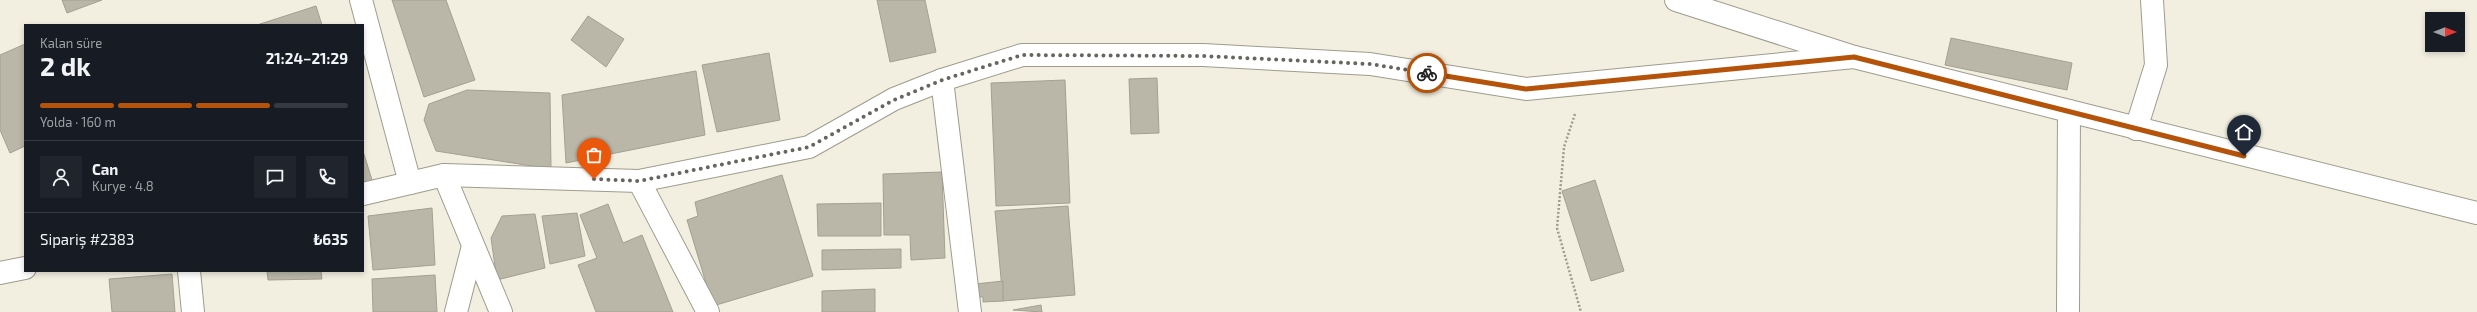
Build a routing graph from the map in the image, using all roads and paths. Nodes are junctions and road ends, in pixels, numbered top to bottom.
1 (361, 0) edge
2 (1676, 0) edge
3 (2152, 0) edge
4 (1854, 57) junction
5 (942, 80) junction
6 (1585, 83) junction
7 (2069, 111) junction
8 (2136, 129) junction
9 (444, 175) junction
10 (639, 181) junction
11 (410, 183) junction
12 (364, 194) edge
13 (2477, 213) edge
14 (473, 246) junction
15 (24, 268) edge
16 (189, 272) edge
17 (0, 273) edge
18 (193, 312) edge
19 (456, 312) edge
20 (501, 312) edge
21 (708, 312) edge
22 (970, 312) edge
23 (1581, 312) edge
24 (2068, 312) edge

1 - 11 street
2 - 4 street
3 - 8 street
4 - 6 street
4 - 7 street
5 - 6 street
5 - 10 street
5 - 22 street
6 - 23 path
7 - 8 street
7 - 24 street
8 - 13 street
9 - 10 street
9 - 11 street
9 - 14 street
10 - 21 street
11 - 12 street
14 - 19 street
14 - 20 street
15 - 17 street
16 - 18 street

